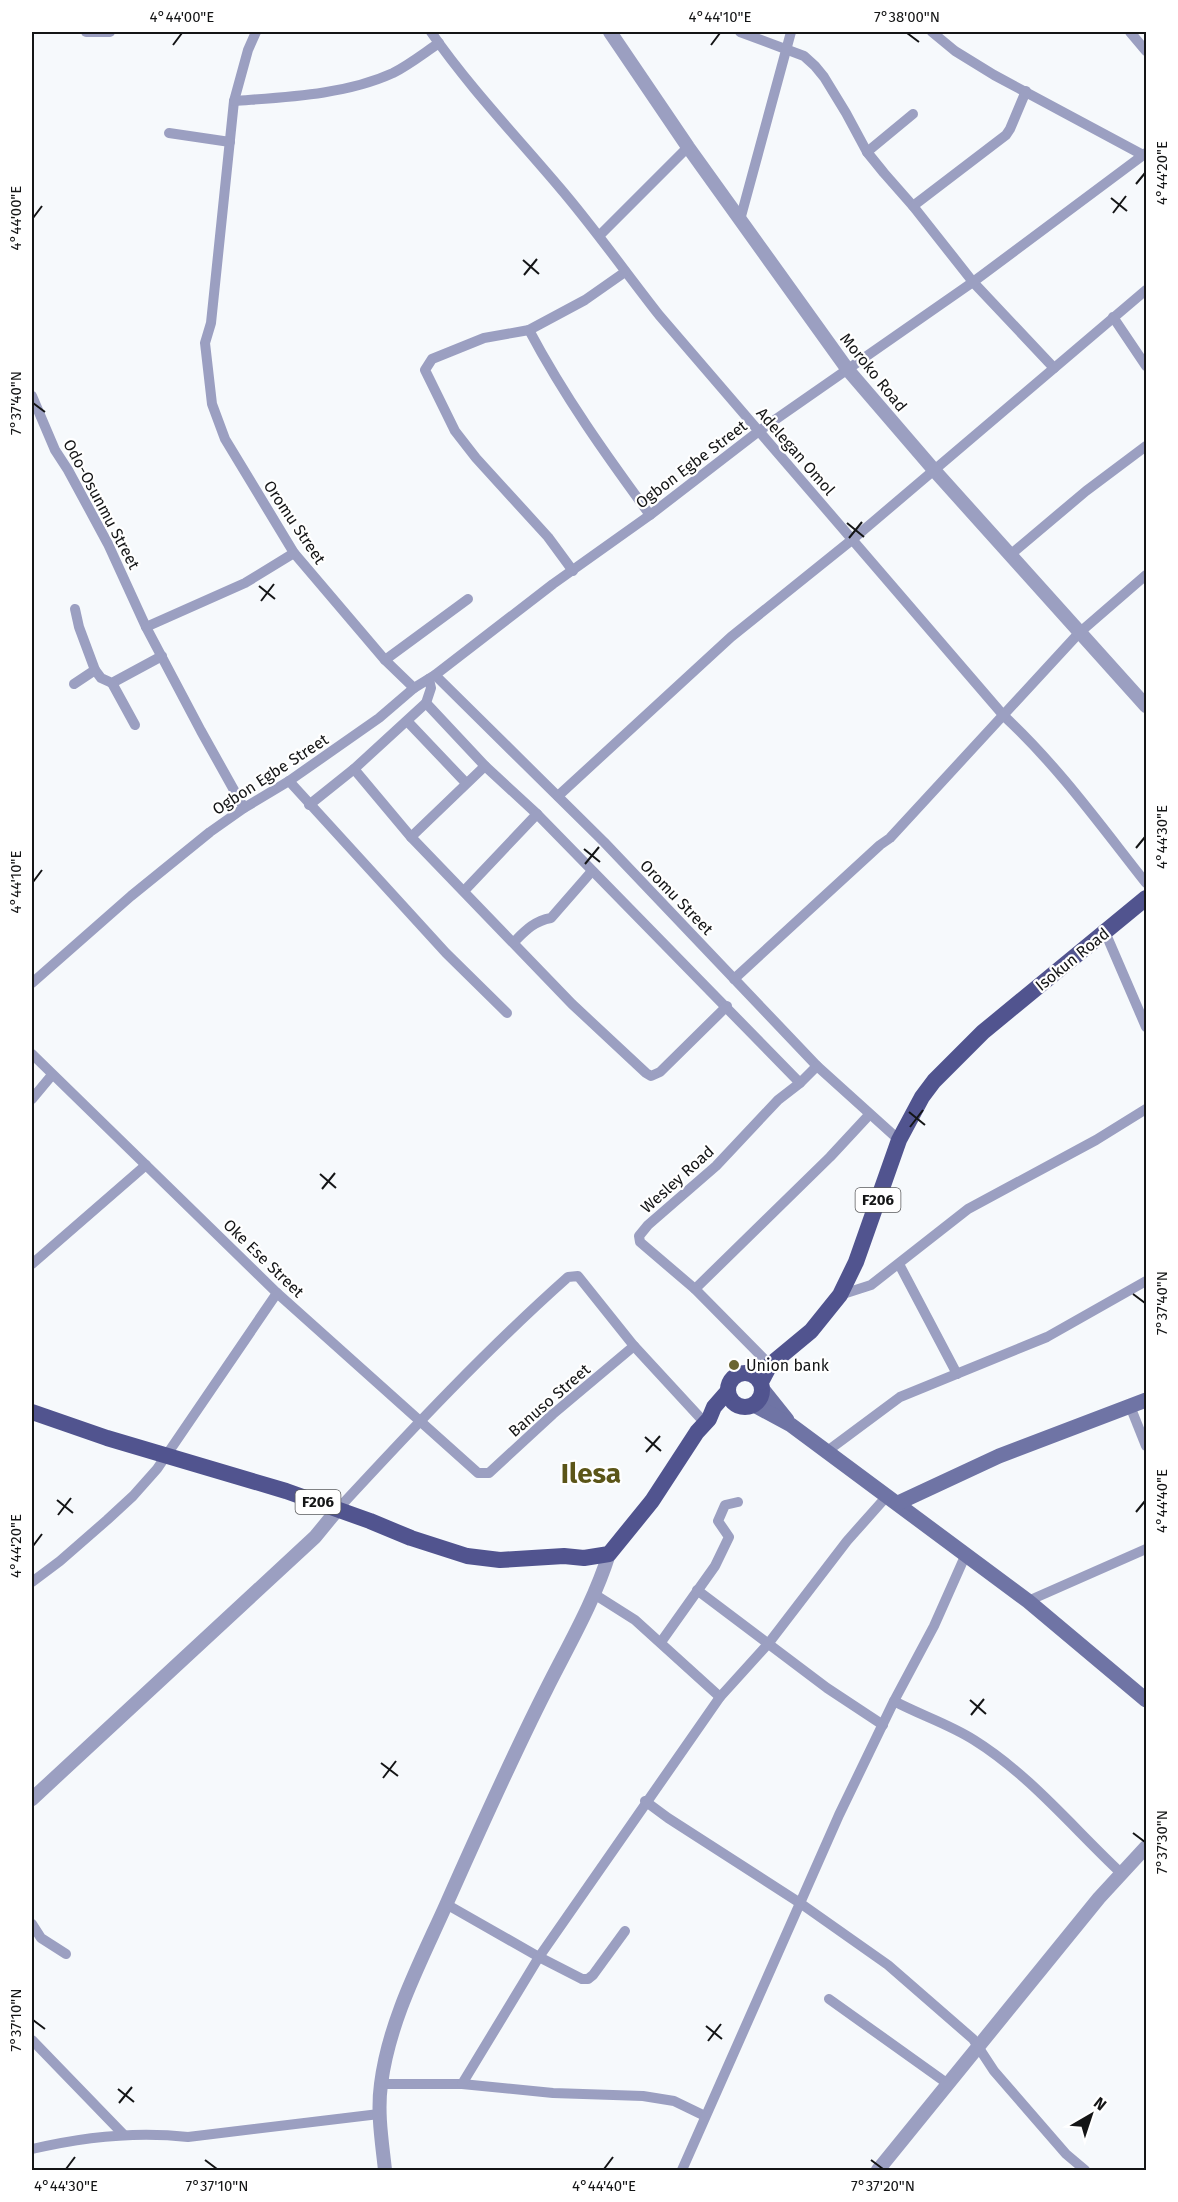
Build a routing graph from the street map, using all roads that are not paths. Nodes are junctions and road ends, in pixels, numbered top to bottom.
1 (86, 32) edge
2 (110, 32) edge
3 (256, 32) edge
4 (431, 32) edge
5 (610, 32) edge
6 (740, 32) edge
7 (791, 32) edge
8 (932, 32) edge
9 (1130, 32) edge
10 (439, 43) junction
11 (786, 50) junction
12 (1146, 51) edge
13 (1026, 91) junction
14 (234, 101) junction
15 (913, 114) dead end
16 (169, 133) dead end
17 (230, 142) junction
18 (688, 147) junction
19 (867, 152) junction
20 (1145, 154) edge
21 (913, 206) junction
22 (741, 220) junction
23 (600, 235) junction
24 (625, 272) junction
25 (973, 282) junction
26 (1146, 290) edge
27 (1113, 318) junction
28 (530, 330) junction
29 (1146, 366) edge
30 (1054, 368) junction
31 (848, 369) junction
32 (32, 396) edge
33 (759, 431) junction
34 (1146, 446) edge
35 (934, 470) junction
36 (650, 515) junction
37 (853, 539) junction
38 (294, 554) junction
39 (1010, 555) junction
40 (573, 571) junction
41 (1146, 575) edge
42 (468, 599) dead end
43 (75, 609) dead end
44 (146, 627) junction
45 (1080, 633) junction
46 (162, 656) junction
47 (385, 660) junction
48 (95, 670) junction
49 (432, 677) junction
50 (112, 683) junction
51 (74, 684) dead end
52 (414, 688) junction
53 (426, 703) junction
54 (1146, 706) edge
55 (1004, 716) junction
56 (408, 722) junction
57 (135, 725) dead end
58 (485, 766) junction
59 (354, 770) junction
60 (289, 781) junction
61 (466, 783) junction
62 (558, 796) junction
63 (309, 805) junction
64 (244, 808) junction
65 (537, 814) junction
66 (411, 837) junction
67 (592, 871) junction
68 (1146, 883) edge
69 (464, 891) junction
70 (1146, 898) edge
71 (1105, 932) junction
72 (514, 942) junction
73 (734, 979) junction
74 (32, 983) edge
75 (727, 1006) junction
76 (507, 1013) dead end
77 (1146, 1027) edge
78 (32, 1054) edge
79 (817, 1066) junction
80 (52, 1075) junction
81 (800, 1083) junction
82 (32, 1099) edge
83 (1146, 1109) edge
84 (869, 1115) junction
85 (899, 1140) junction
86 (146, 1165) junction
87 (32, 1264) edge
88 (899, 1264) junction
89 (1146, 1281) edge
90 (695, 1290) junction
91 (277, 1293) junction
92 (840, 1295) junction
93 (634, 1346) junction
94 (770, 1365) junction
95 (746, 1373) junction
96 (957, 1374) junction
97 (762, 1386) junction
98 (728, 1391) junction
99 (1146, 1400) edge
100 (747, 1406) junction
101 (1130, 1406) junction
102 (32, 1412) edge
103 (707, 1421) junction
104 (419, 1422) junction
105 (790, 1425) junction
106 (1146, 1446) edge
107 (826, 1452) junction
108 (169, 1455) junction
109 (483, 1474) joint
110 (892, 1499) junction
111 (738, 1502) dead end
112 (338, 1509) junction
113 (1146, 1549) edge
114 (609, 1554) junction
115 (966, 1554) junction
116 (32, 1582) edge
117 (697, 1590) junction
118 (594, 1594) junction
119 (1028, 1601) junction
120 (661, 1642) junction
121 (768, 1644) junction
122 (720, 1696) junction
123 (1146, 1700) edge
124 (894, 1701) junction
125 (883, 1725) junction
126 (32, 1799) edge
127 (645, 1801) junction
128 (1146, 1847) edge
129 (1121, 1873) junction
130 (800, 1903) junction
131 (446, 1904) junction
132 (32, 1924) edge
133 (625, 1931) dead end
134 (66, 1954) dead end
135 (539, 1957) junction
136 (829, 1999) dead end
137 (32, 2040) edge
138 (976, 2047) junction
139 (381, 2084) junction
140 (462, 2084) junction
141 (948, 2084) junction
142 (379, 2114) junction
143 (705, 2116) junction
144 (123, 2134) junction
145 (32, 2149) edge
146 (385, 2170) edge
147 (682, 2170) edge
148 (878, 2170) edge
149 (1085, 2170) edge

1 - 2 street
3 - 14 street
4 - 10 street, Adelegan Omol
5 - 18 street, Moroko Road
6 - 11 street
7 - 11 street
8 - 13 street
9 - 12 street
10 - 14 street
10 - 23 street, Adelegan Omol
11 - 19 street
11 - 22 street
13 - 20 street
13 - 21 street
14 - 17 street
15 - 19 street
16 - 17 street
17 - 38 street, Oromu Street
18 - 22 street, Moroko Road
18 - 23 street
19 - 21 street
20 - 25 street, Ogbon Egbe Street
21 - 25 street
22 - 31 street, Moroko Road
23 - 24 street, Adelegan Omol
24 - 28 street
24 - 33 street, Adelegan Omol
25 - 30 street
25 - 31 street, Ogbon Egbe Street
26 - 27 street
27 - 29 street
27 - 30 street
28 - 36 street
28 - 40 street
30 - 35 street
31 - 33 street, Ogbon Egbe Street
31 - 35 street, Moroko Road
32 - 44 street, Odo-Osunmu Street
33 - 36 street, Ogbon Egbe Street
33 - 37 street, Adelegan Omol
34 - 39 street
35 - 37 street
35 - 39 street, Moroko Road
36 - 40 street, Ogbon Egbe Street
37 - 55 street, Adelegan Omol
37 - 62 street
38 - 44 street
38 - 47 street, Oromu Street
39 - 45 street, Moroko Road
40 - 49 street, Ogbon Egbe Street
41 - 45 street
42 - 47 street
43 - 48 street
44 - 46 street, Odo-Osunmu Street
45 - 54 street, Moroko Road
45 - 55 street
46 - 50 street
46 - 64 street, Odo-Osunmu Street
47 - 52 street, Oromu Street
48 - 50 street
48 - 51 street
49 - 52 street, Ogbon Egbe Street
49 - 53 street
49 - 62 street, Oromu Street
50 - 57 street
52 - 60 street, Ogbon Egbe Street
53 - 56 street
53 - 58 street
55 - 68 street, Adelegan Omol
55 - 73 street
56 - 59 street
56 - 61 street
58 - 61 street
58 - 65 street
59 - 63 street
59 - 66 street
60 - 63 street
60 - 64 street, Ogbon Egbe Street
61 - 66 street
62 - 73 street, Oromu Street
63 - 76 street
64 - 74 street, Ogbon Egbe Street
65 - 67 street
65 - 69 street
66 - 69 street
67 - 72 street
67 - 75 street
69 - 72 street
70 - 71 main road, Isokun Road / F206
71 - 77 street
71 - 85 main road, Isokun Road / F206
72 - 75 street
73 - 79 street, Oromu Street
75 - 81 street
78 - 80 street, Oke Ese Street
79 - 81 street, Wesley Road
79 - 84 street, Oromu Street
80 - 82 street
80 - 86 street, Oke Ese Street
81 - 90 street, Wesley Road
83 - 88 street
84 - 85 street, Oromu Street
84 - 90 street
85 - 92 main road, F206
86 - 87 street
86 - 91 street, Oke Ese Street
88 - 92 street
88 - 96 street
89 - 96 street
90 - 94 street, Wesley Road
91 - 104 street, Oke Ese Street
91 - 108 street
92 - 94 main road, F206
93 - 103 street
93 - 104 street
93 - 109 street, Banuso Street
94 - 95 main road, F206
94 - 97 main road, F206
95 - 97 main road
95 - 98 main road, F206
96 - 107 street
97 - 100 main road, F206
97 - 105 main road
98 - 100 main road
98 - 103 main road, F206
99 - 101 main road
100 - 103 main road
100 - 105 main road
101 - 106 street
101 - 110 main road
102 - 108 main road, F206
103 - 114 main road, F206
104 - 109 street, Oke Ese Street
104 - 112 street
105 - 107 main road
107 - 110 main road
108 - 112 main road, F206
108 - 116 street
110 - 115 main road
110 - 121 street
111 - 117 street
112 - 114 main road, F206
112 - 126 street
113 - 119 street
114 - 118 street
115 - 119 main road
115 - 124 street
117 - 120 street
117 - 121 street
118 - 120 street
118 - 131 street
119 - 123 main road
120 - 122 street
121 - 122 street
121 - 125 street
122 - 127 street
124 - 125 street
124 - 129 street
125 - 130 street
127 - 130 street
127 - 135 street
128 - 129 street
129 - 138 street
130 - 138 street
130 - 143 street
131 - 135 street
131 - 139 street
132 - 134 street
133 - 135 street
135 - 140 street
136 - 141 street
137 - 144 street
138 - 141 street
138 - 149 street
139 - 140 street
139 - 142 street
140 - 143 street
141 - 148 street
142 - 144 street
142 - 146 street
143 - 147 street
144 - 145 street

